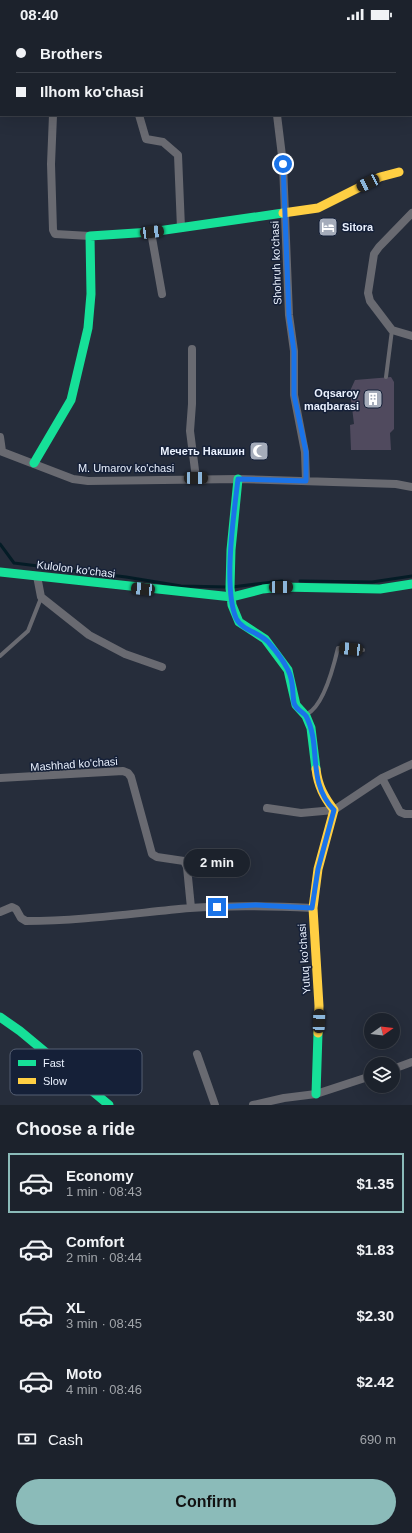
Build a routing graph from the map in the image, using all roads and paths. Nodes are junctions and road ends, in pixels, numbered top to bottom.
1 (53, 116) edge
2 (139, 116) edge
3 (277, 116) edge
4 (399, 172) dead end
5 (285, 213) junction
6 (412, 213) edge
7 (181, 228) junction
8 (152, 232) junction
9 (90, 236) junction
10 (162, 294) dead end
11 (392, 330) junction
12 (412, 336) edge
13 (192, 349) dead end
14 (386, 377) dead end
15 (0, 437) edge
16 (1, 451) edge
17 (34, 463) junction
18 (196, 478) junction
19 (238, 479) junction
20 (306, 481) junction
21 (412, 487) edge
22 (0, 572) edge
23 (37, 576) junction
24 (412, 584) edge
25 (232, 590) junction
26 (41, 597) junction
27 (363, 650) dead end
28 (0, 656) edge
29 (162, 667) dead end
30 (305, 715) junction
31 (412, 764) edge
32 (0, 778) edge
33 (382, 778) junction
34 (267, 808) dead end
35 (334, 810) junction
36 (412, 814) edge
37 (192, 908) junction
38 (312, 908) junction
39 (0, 912) edge
40 (0, 1008) edge
41 (0, 1017) edge
42 (20, 1031) junction
43 (42, 1049) edge
44 (197, 1054) dead end
45 (412, 1062) edge
46 (400, 1066) edge
47 (364, 1078) edge
48 (316, 1094) junction
49 (97, 1095) edge
50 (109, 1105) edge
51 (214, 1105) edge
52 (253, 1105) edge

1 - 9 street
2 - 7 street
3 - 5 street, Shohruh ko'chasi
4 - 5 street
5 - 7 street
5 - 20 street, Shohruh ko'chasi
6 - 11 street
7 - 8 street
8 - 9 street
8 - 10 street
9 - 17 street
11 - 12 street
11 - 14 lane
13 - 18 street
15 - 16 street
16 - 17 street, M. Umarov ko'chasi
17 - 18 street, M. Umarov ko'chasi
18 - 19 street, M. Umarov ko'chasi
19 - 20 street, M. Umarov ko'chasi
19 - 25 street
20 - 21 street, M. Umarov ko'chasi
22 - 23 street, Kulolon ko'chasi
23 - 25 street, Kulolon ko'chasi
23 - 26 street
24 - 25 street, Kulolon ko'chasi
25 - 30 street
26 - 28 lane
26 - 29 street
27 - 30 lane
30 - 35 street
31 - 33 street
32 - 37 street, Mashhad ko'chasi
33 - 35 street
33 - 36 street
34 - 35 street
35 - 38 street, Yutuq ko'chasi
37 - 38 street
37 - 39 street
38 - 48 street, Yutuq ko'chasi
40 - 42 street
41 - 42 street
42 - 43 street
44 - 51 street
45 - 46 street
47 - 48 street
48 - 52 street
49 - 50 street

